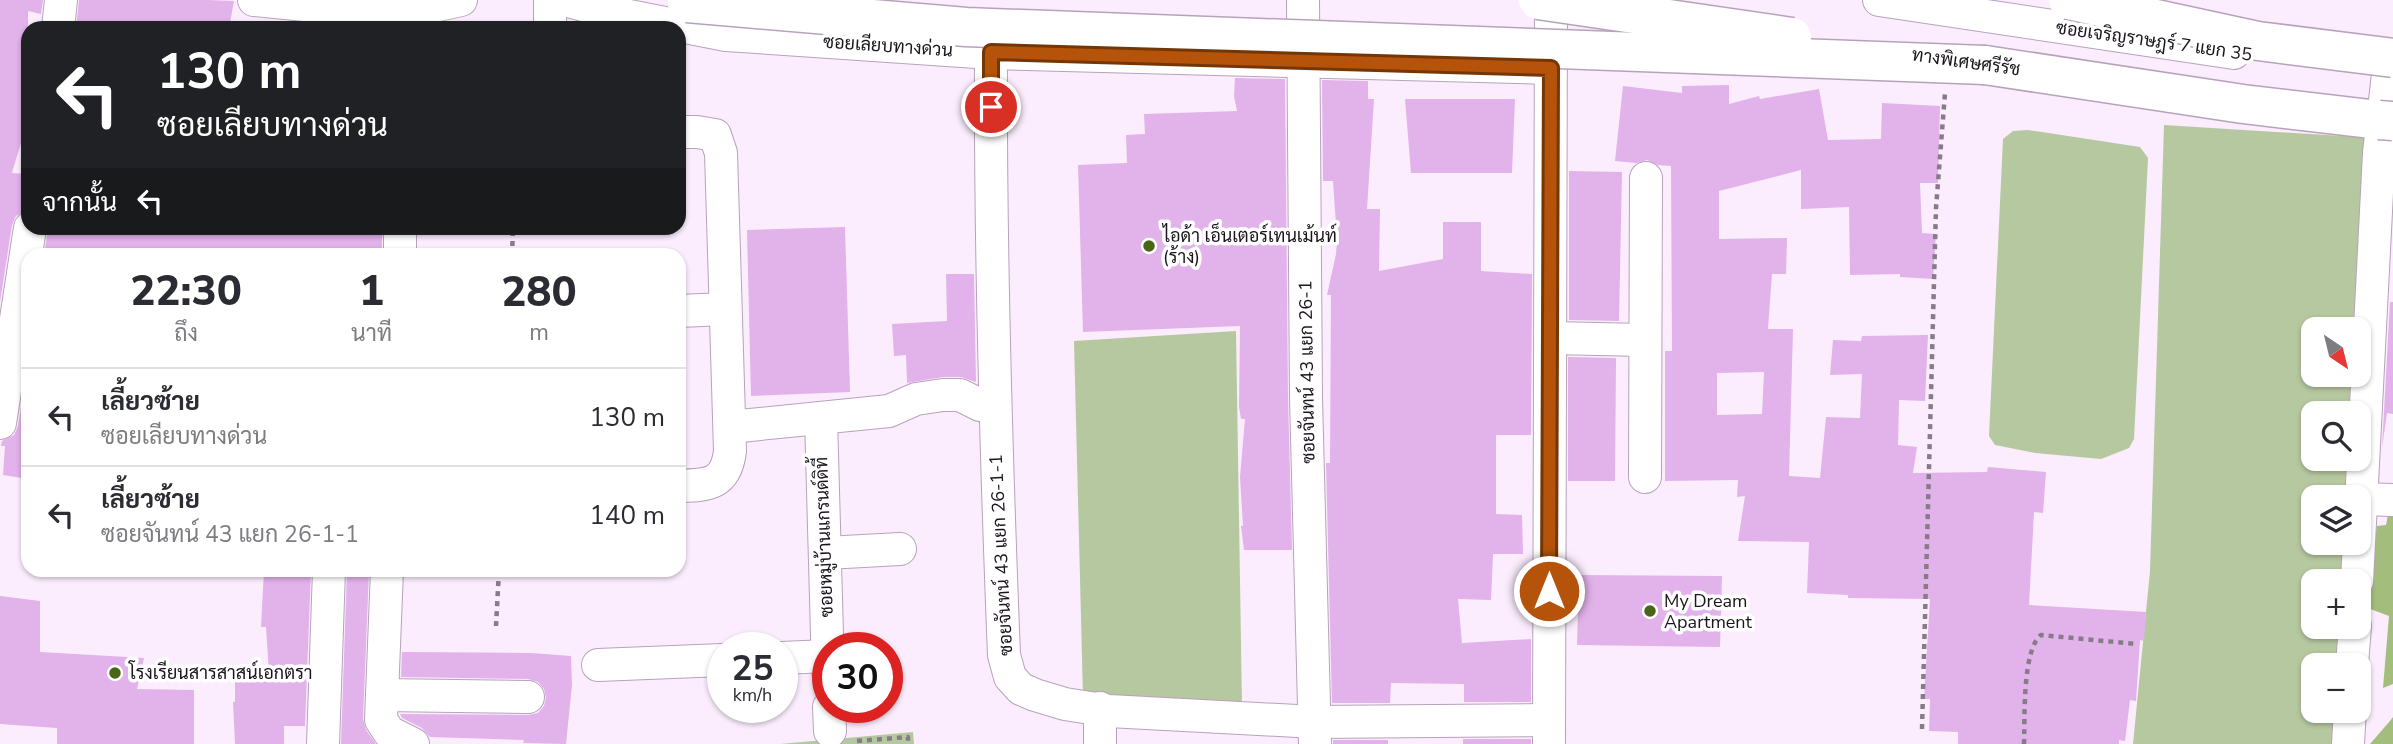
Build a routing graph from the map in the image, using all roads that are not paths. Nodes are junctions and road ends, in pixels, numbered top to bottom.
1 (61, 0) edge
2 (254, 0) edge
3 (461, 0) edge
4 (550, 0) edge
5 (565, 0) edge
6 (1303, 0) edge
7 (1538, 0) edge
8 (1552, 0) edge
9 (1879, 0) edge
10 (2068, 0) edge
11 (681, 1) edge
12 (1951, 6) edge
13 (402, 17) edge
14 (59, 21) edge
15 (550, 21) edge
16 (655, 21) edge
17 (686, 27) edge
18 (2393, 34) edge
19 (991, 52) junction
20 (1302, 61) junction
21 (1985, 65) junction
22 (2390, 66) edge
23 (1551, 68) junction
24 (2393, 121) edge
25 (686, 132) edge
26 (1646, 178) dead end
27 (21, 286) edge
28 (725, 309) junction
29 (686, 311) edge
30 (1550, 338) junction
31 (1644, 340) junction
32 (987, 404) junction
33 (821, 418) junction
34 (0, 423) edge
35 (730, 427) junction
36 (1645, 477) dead end
37 (2363, 485) edge
38 (686, 486) edge
39 (2371, 499) edge
40 (2393, 500) edge
41 (900, 549) dead end
42 (826, 554) junction
43 (329, 577) edge
44 (387, 577) edge
45 (827, 632) edge
46 (707, 661) edge
47 (598, 666) dead end
48 (382, 695) junction
49 (528, 697) dead end
50 (1100, 708) junction
51 (2349, 723) edge
52 (1460, 732) edge
53 (1549, 732) edge
54 (1315, 733) edge
55 (323, 744) edge
56 (413, 744) edge
57 (1100, 744) edge
58 (2348, 744) edge

1 - 14 street
2 - 13 street
3 - 13 street
4 - 15 street
5 - 16 street, ซอยเลียบทางด่วน
6 - 20 street, ซอยจันทน์ 43 แยก 26-1
7 - 21 highway, ทางพิเศษศรีรัช, bridge
8 - 23 street
9 - 12 street, ซอยเจริญราษฎร์ 7 แยก 35
10 - 22 highway, bridge
11 - 21 highway, bridge
12 - 22 street, ซอยเจริญราษฎร์ 7 แยก 35
17 - 19 street, ซอยเลียบทางด่วน
18 - 22 street
19 - 20 street, ซอยเลียบทางด่วน
19 - 32 street, ซอยจันทน์ 43 แยก 26-1-1
20 - 23 street, ซอยเลียบทางด่วน
20 - 54 street, ซอยจันทน์ 43 แยก 26-1
21 - 24 highway, ทางพิเศษศรีรัช, bridge
22 - 37 street
23 - 30 street
25 - 28 street
26 - 31 street
27 - 34 street
28 - 29 street
28 - 35 street
30 - 31 street
30 - 53 street
31 - 36 street
32 - 33 street
32 - 50 street, ซอยจันทน์ 43 แยก 26-1-1
33 - 35 street
33 - 42 street, ซอยหมู่บ้านแกรนด์ดิที้
35 - 38 street
39 - 40 street
41 - 42 street
42 - 45 street, ซอยหมู่บ้านแกรนด์ดิที้
43 - 55 street
44 - 48 street
46 - 47 street
48 - 49 street
48 - 56 street
50 - 54 street, ซอยจันทน์ 43 แยก 26-1-1
50 - 57 street
51 - 58 street
52 - 53 street, ซอยจันทน์ 43 แยก 26-1-1
52 - 54 street, ซอยจันทน์ 43 แยก 26-1-1

